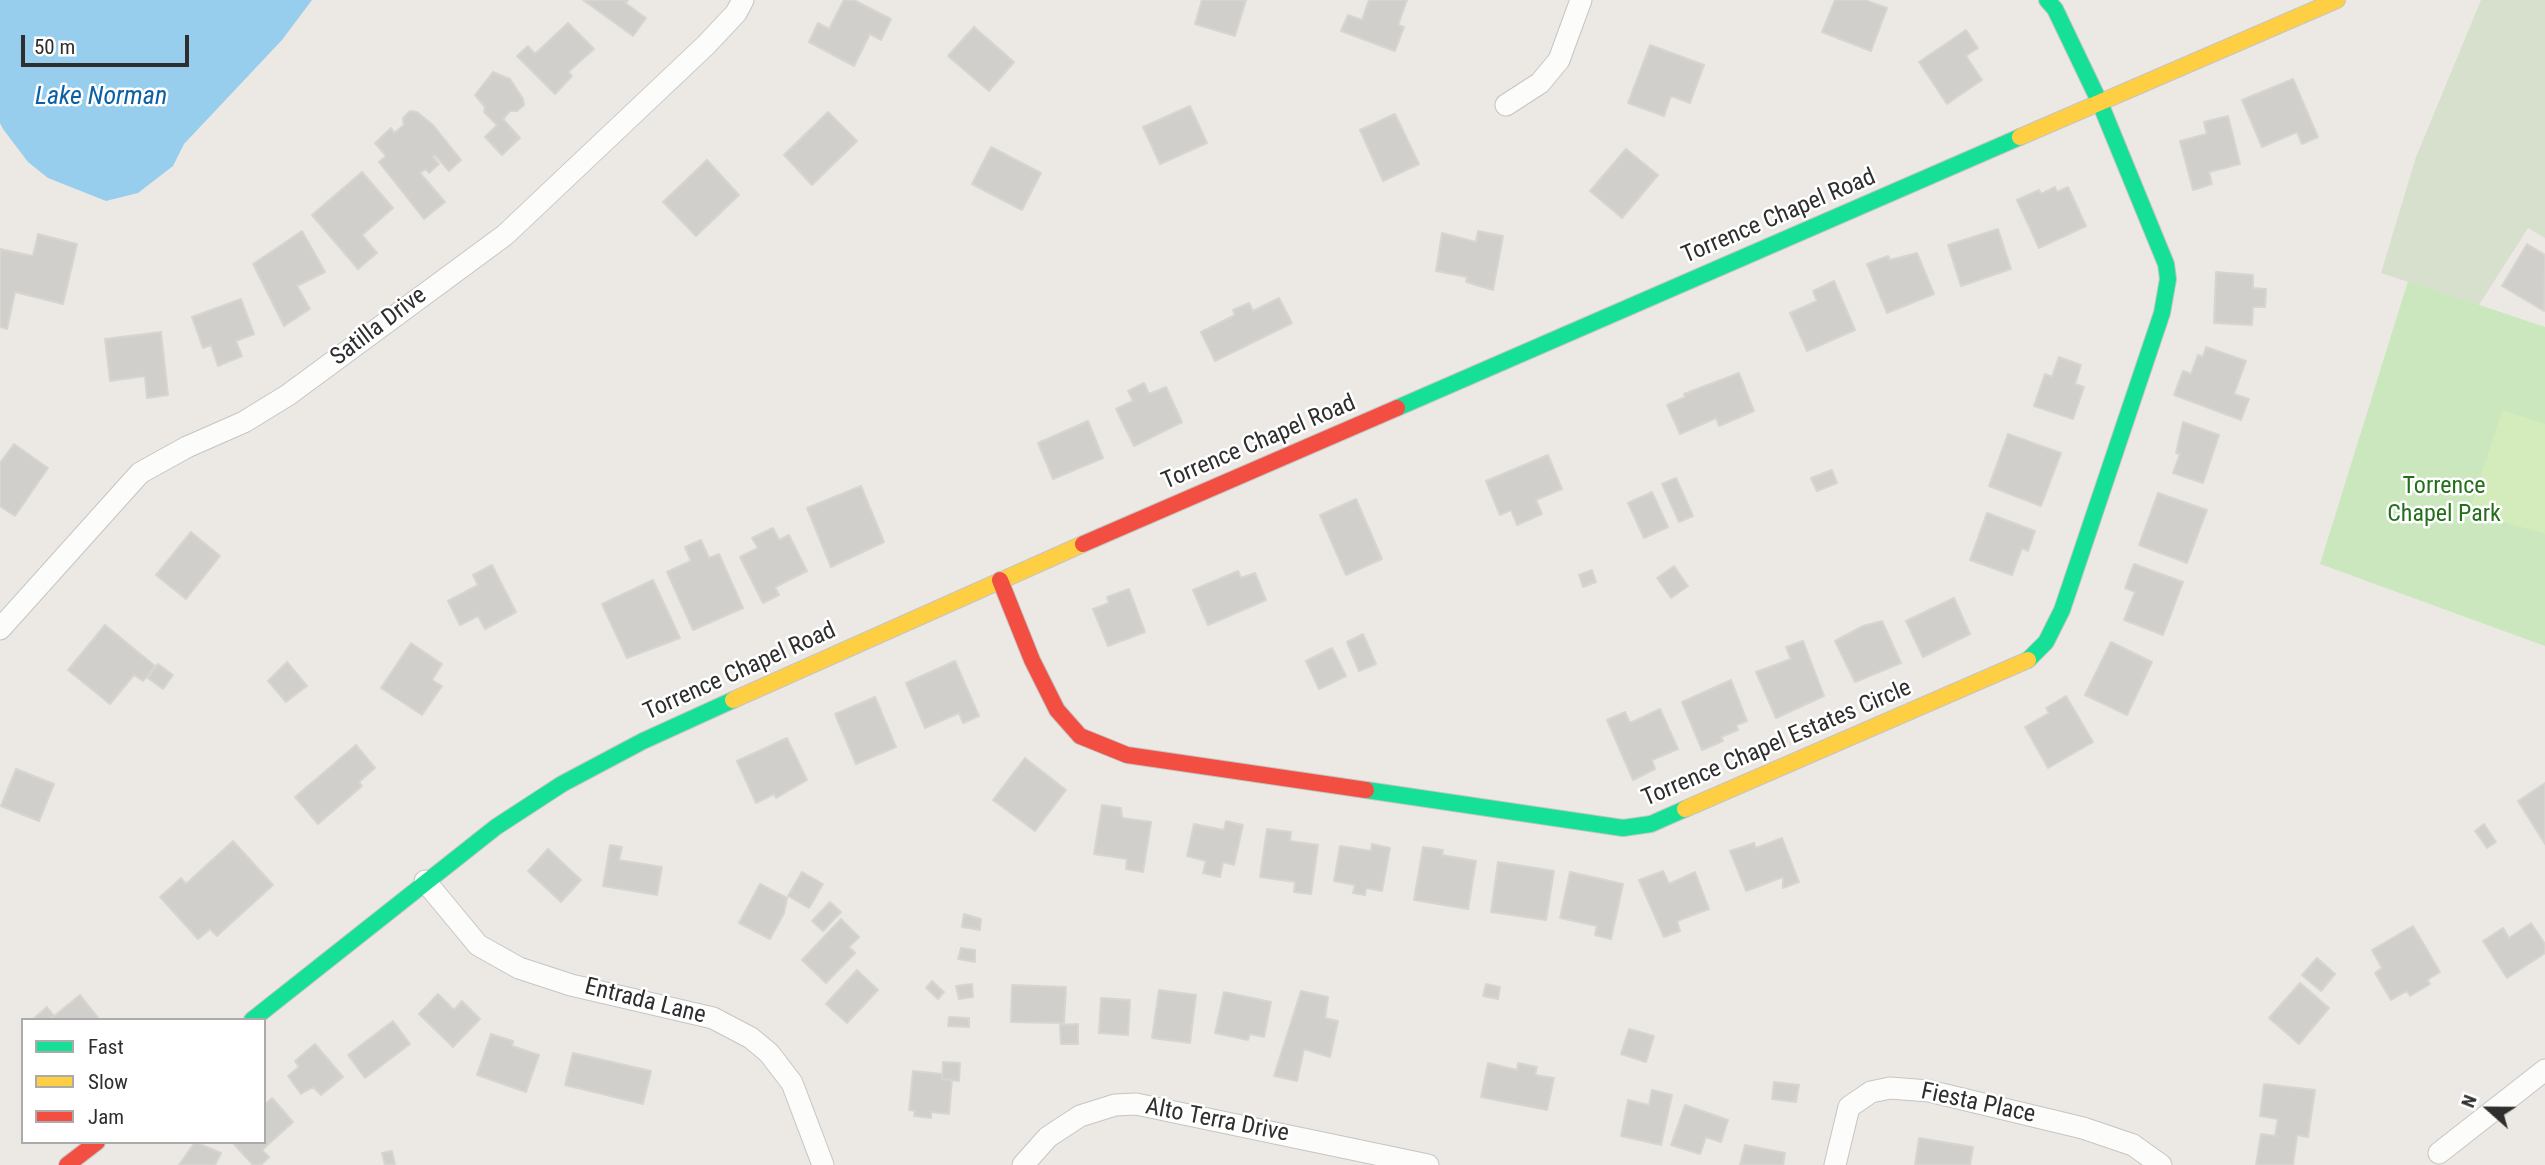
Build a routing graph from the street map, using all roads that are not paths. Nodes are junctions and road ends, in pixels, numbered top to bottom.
1 (743, 0) edge
2 (1581, 0) edge
3 (2048, 0) edge
4 (2337, 0) edge
5 (2100, 103) junction
6 (1506, 105) dead end
7 (1000, 580) junction
8 (3, 618) edge
9 (425, 881) junction
10 (254, 1018) edge
11 (2545, 1070) edge
12 (95, 1152) edge
13 (2439, 1153) dead end
14 (67, 1165) edge
15 (823, 1165) edge
16 (1023, 1165) edge
17 (1428, 1165) edge
18 (1835, 1165) edge
19 (2161, 1165) edge

1 - 8 street, Satilla Drive
2 - 6 street
3 - 5 street, Torrence Chapel Estates Circle
4 - 5 street, Torrence Chapel Road
5 - 7 street, Torrence Chapel Road
5 - 7 street, Torrence Chapel Estates Circle
7 - 9 street, Torrence Chapel Road
9 - 10 street, Torrence Chapel Road
9 - 15 street, Entrada Lane
11 - 13 street
12 - 14 street
16 - 17 street, Alto Terra Drive
18 - 19 street, Fiesta Place

